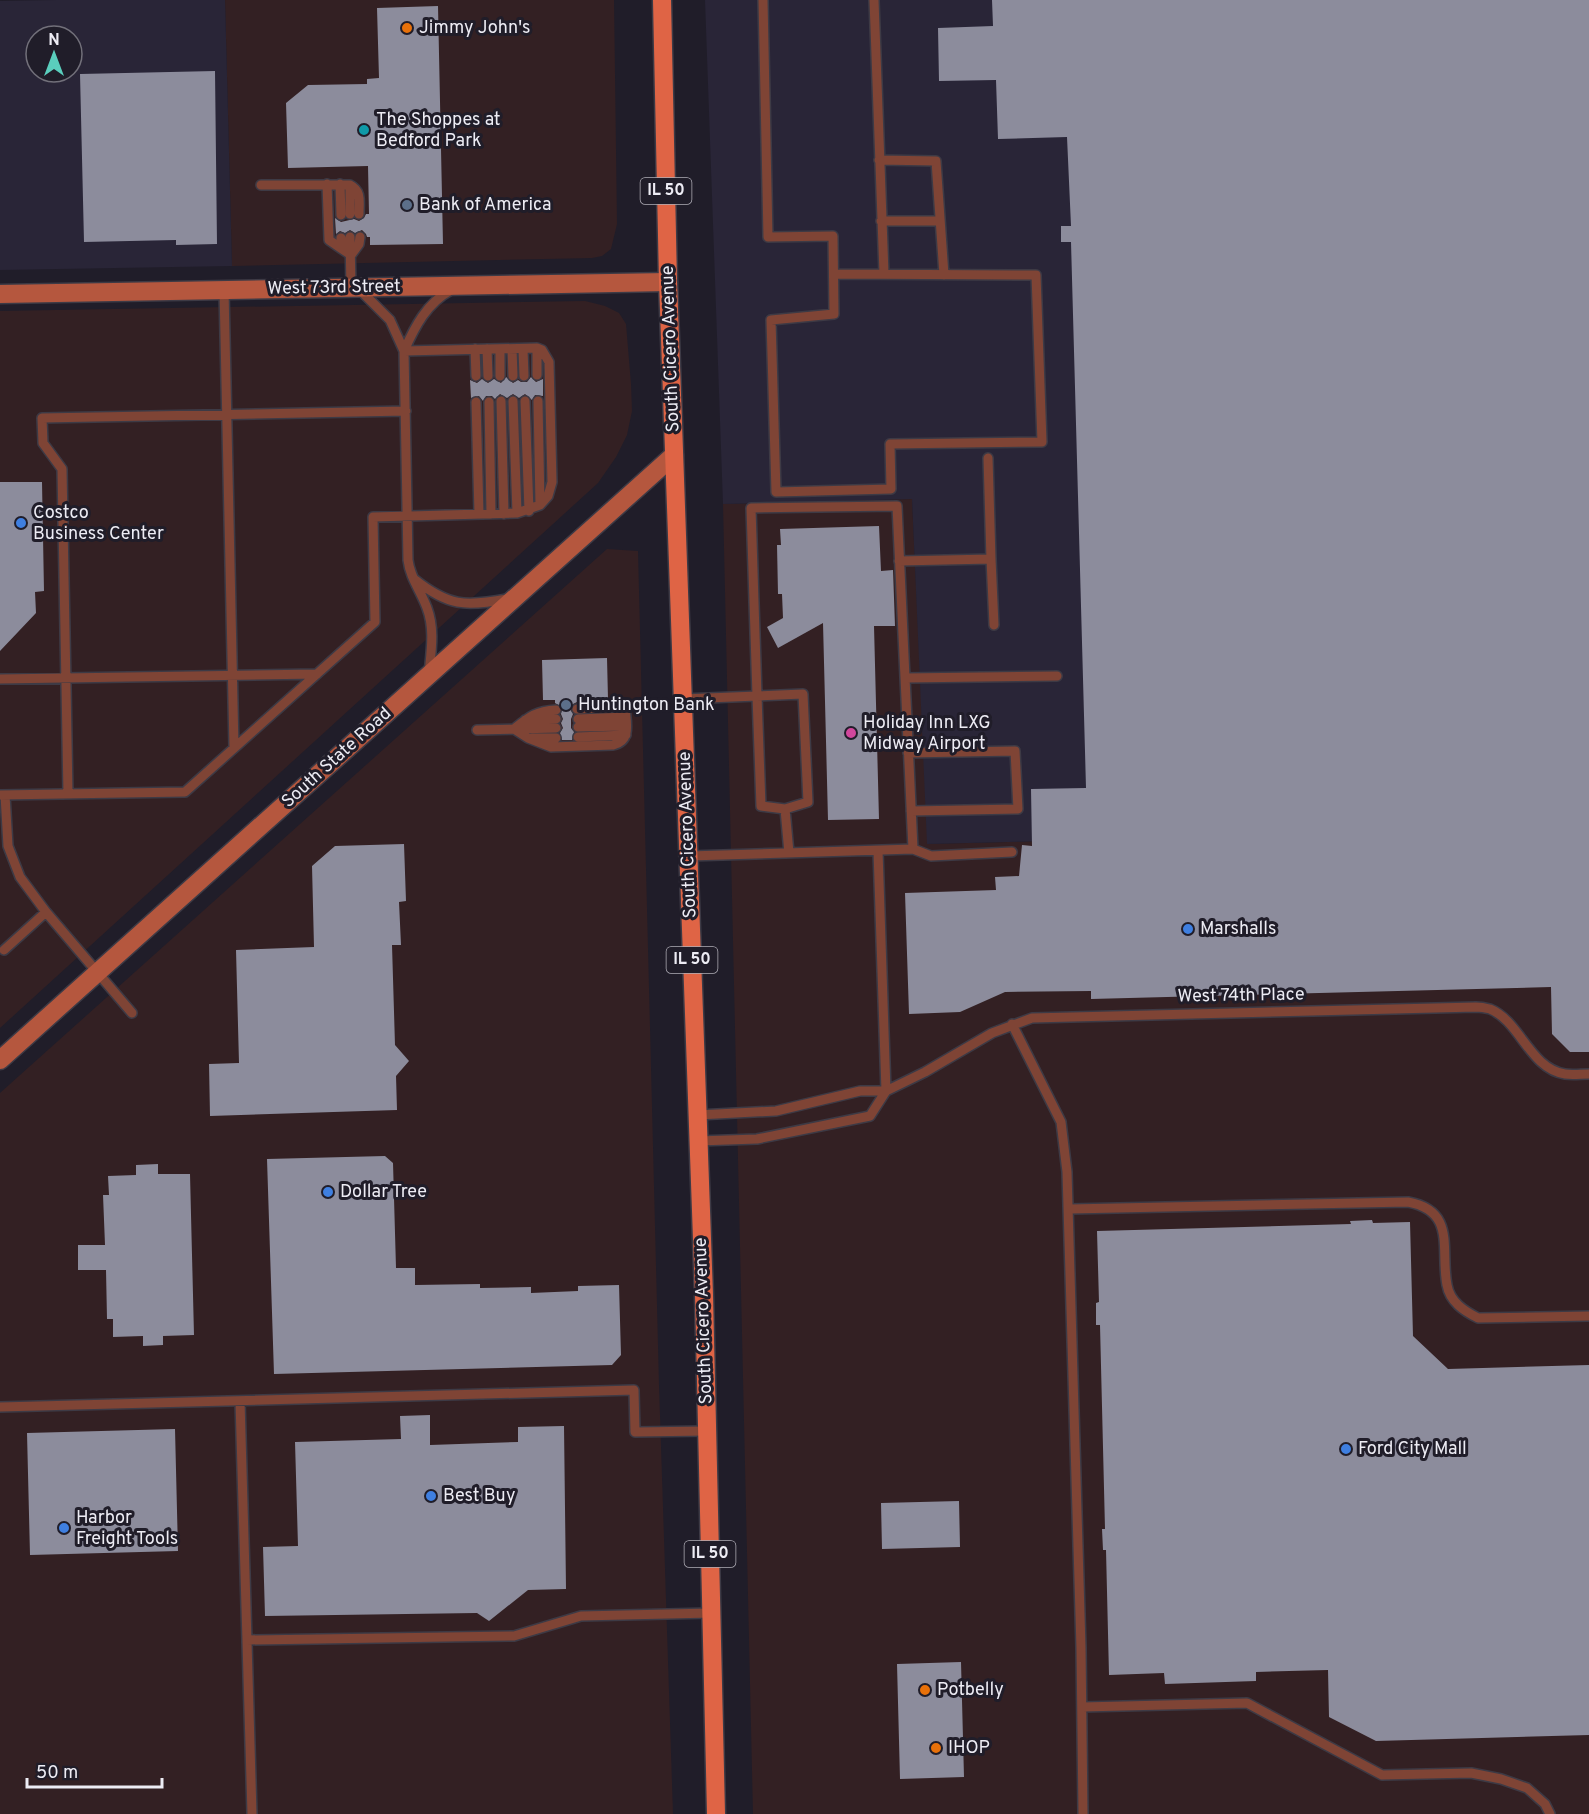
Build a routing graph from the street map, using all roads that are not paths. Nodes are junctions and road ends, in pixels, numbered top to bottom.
1 (662, 0) edge
2 (762, 0) edge
3 (874, 0) edge
4 (879, 160) junction
5 (327, 184) junction
6 (345, 184) junction
7 (261, 185) dead end
8 (881, 221) junction
9 (940, 221) junction
10 (342, 249) junction
11 (351, 255) junction
12 (834, 274) junction
13 (884, 274) junction
14 (944, 274) junction
15 (668, 282) junction
16 (460, 286) junction
17 (355, 288) junction
18 (224, 290) junction
19 (0, 294) edge
20 (537, 348) junction
21 (475, 349) junction
22 (487, 349) junction
23 (500, 349) junction
24 (512, 349) junction
25 (523, 349) junction
26 (405, 351) junction
27 (537, 375) dead end
28 (476, 376) dead end
29 (488, 376) dead end
30 (500, 376) dead end
31 (513, 376) dead end
32 (524, 376) dead end
33 (501, 401) dead end
34 (513, 401) dead end
35 (525, 401) dead end
36 (538, 401) dead end
37 (476, 402) dead end
38 (489, 402) dead end
39 (406, 411) junction
40 (226, 414) junction
41 (674, 455) junction
42 (988, 458) dead end
43 (540, 505) junction
44 (529, 511) junction
45 (517, 513) junction
46 (479, 514) junction
47 (491, 514) junction
48 (504, 514) junction
49 (407, 516) junction
50 (991, 559) junction
51 (899, 561) junction
52 (412, 577) junction
53 (518, 597) junction
54 (994, 625) dead end
55 (317, 674) junction
56 (232, 675) junction
57 (429, 676) junction
58 (1057, 676) dead end
59 (66, 678) junction
60 (905, 678) junction
61 (0, 679) edge
62 (757, 696) junction
63 (683, 699) junction
64 (626, 721) junction
65 (556, 724) junction
66 (514, 729) junction
67 (477, 730) dead end
68 (528, 738) junction
69 (234, 748) junction
70 (908, 753) junction
71 (68, 794) junction
72 (3, 795) edge
73 (785, 809) junction
74 (911, 811) junction
75 (4, 846) edge
76 (913, 849) junction
77 (878, 850) junction
78 (1012, 852) dead end
79 (789, 853) junction
80 (688, 856) junction
81 (46, 912) junction
82 (4, 950) dead end
83 (97, 973) junction
84 (132, 1013) dead end
85 (1012, 1024) junction
86 (0, 1060) edge
87 (1589, 1074) edge
88 (886, 1091) junction
89 (698, 1115) junction
90 (698, 1141) junction
91 (1070, 1209) junction
92 (1589, 1316) edge
93 (240, 1401) junction
94 (0, 1407) edge
95 (707, 1431) junction
96 (711, 1613) junction
97 (247, 1640) junction
98 (1082, 1707) junction
99 (252, 1814) edge
100 (716, 1814) edge
101 (1083, 1814) edge
102 (1550, 1814) edge

1 - 15 main road, South Cicero Avenue / IL 50
2 - 12 lane
3 - 4 lane
4 - 8 lane
4 - 9 lane
5 - 6 lane
5 - 7 lane
5 - 10 lane
6 - 6 lane
8 - 9 lane
8 - 13 lane
9 - 14 lane
10 - 11 lane
10 - 11 lane
11 - 17 lane
12 - 13 lane
12 - 14 lane
13 - 14 lane
15 - 16 street, West 73rd Street
15 - 41 main road, South Cicero Avenue / IL 50
16 - 17 street, West 73rd Street
16 - 26 lane
17 - 18 street, West 73rd Street
17 - 26 lane
18 - 19 street, West 73rd Street
18 - 40 lane
20 - 25 lane
20 - 27 lane
20 - 43 lane
21 - 22 lane
21 - 26 lane
21 - 28 lane
22 - 23 lane
22 - 29 lane
23 - 24 lane
23 - 30 lane
24 - 25 lane
24 - 31 lane
25 - 32 lane
26 - 39 lane
33 - 48 lane
34 - 45 lane
35 - 44 lane
36 - 43 lane
37 - 46 lane
38 - 47 lane
39 - 40 lane
39 - 49 lane
40 - 56 lane
40 - 59 lane
41 - 53 street, South State Road
41 - 63 main road, South Cicero Avenue / IL 50
42 - 50 lane
43 - 44 lane
44 - 45 lane
45 - 48 lane
46 - 47 lane
46 - 49 lane
47 - 48 lane
49 - 52 lane
49 - 55 lane
50 - 51 lane
50 - 54 lane
51 - 60 lane
51 - 62 lane
52 - 53 lane
52 - 57 lane
53 - 57 street, South State Road
55 - 56 lane
55 - 69 lane
56 - 59 lane
56 - 69 lane
57 - 83 street, South State Road
58 - 60 lane
59 - 61 lane
59 - 71 lane
60 - 70 lane
62 - 63 lane
62 - 73 lane
62 - 73 lane
63 - 80 main road, South Cicero Avenue / IL 50
64 - 64 lane
64 - 68 lane
65 - 66 lane
65 - 66 lane
65 - 68 lane
66 - 67 lane
66 - 68 lane
69 - 71 lane
70 - 74 lane
70 - 74 lane
71 - 72 lane
72 - 75 lane
73 - 79 lane
74 - 76 lane
75 - 81 lane
76 - 77 lane
76 - 78 lane
77 - 79 lane
77 - 88 lane
79 - 80 lane
80 - 89 main road, South Cicero Avenue / IL 50
81 - 82 lane
81 - 83 lane
83 - 84 lane
83 - 86 street, South State Road
85 - 87 lane, West 74th Place
85 - 88 lane, West 74th Place
85 - 91 lane
88 - 89 lane, West 74th Place
88 - 90 lane
89 - 90 main road, South Cicero Avenue / IL 50
90 - 95 main road, South Cicero Avenue / IL 50
91 - 92 lane
91 - 98 lane
93 - 94 lane
93 - 95 lane
93 - 97 lane
95 - 96 main road, South Cicero Avenue / IL 50
96 - 97 lane
96 - 100 main road, South Cicero Avenue / IL 50
97 - 99 lane
98 - 101 lane
98 - 102 lane

